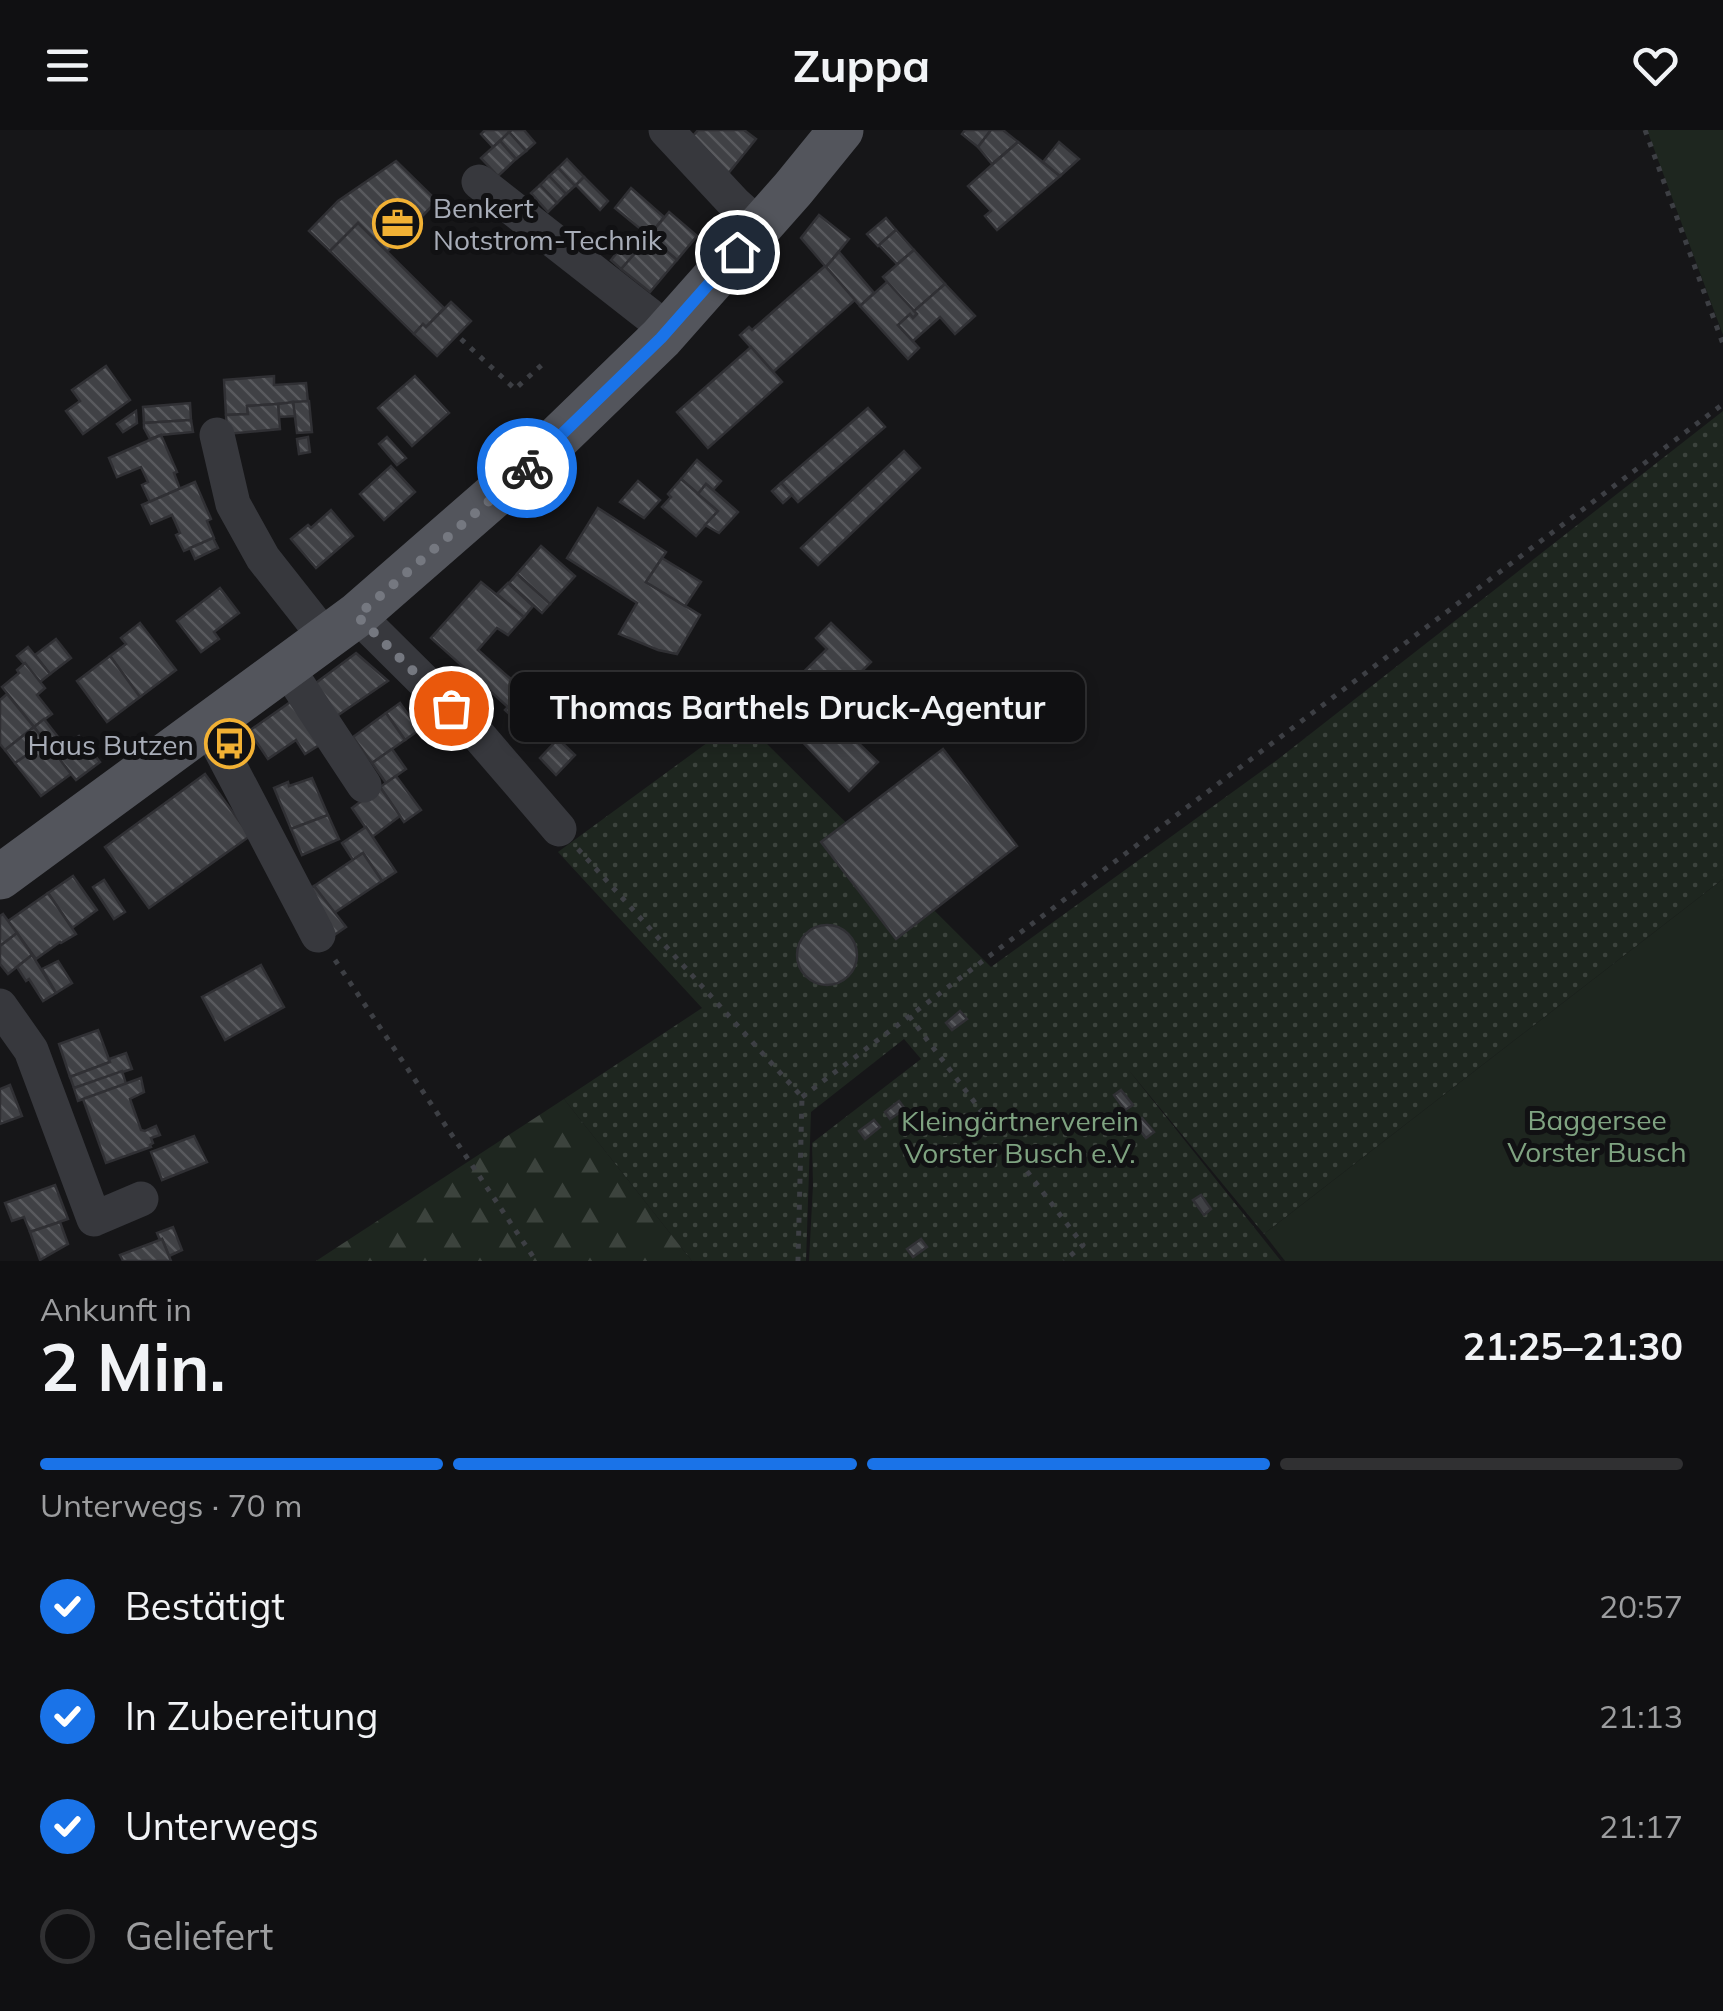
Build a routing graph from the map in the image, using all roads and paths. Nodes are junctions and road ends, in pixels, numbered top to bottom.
1 (666, 130) edge
2 (841, 130) edge
3 (1645, 130) edge
4 (479, 182) dead end
5 (760, 226) junction
6 (668, 330) junction
7 (461, 339) dead end
8 (1723, 344) edge
9 (545, 362) dead end
10 (1723, 404) edge
11 (217, 435) dead end
12 (342, 627) junction
13 (286, 668) junction
14 (208, 726) junction
15 (364, 785) dead end
16 (559, 829) joint
17 (0, 876) edge
18 (318, 935) joint
19 (0, 1006) edge
20 (909, 1016) junction
21 (802, 1097) junction
22 (141, 1200) dead end
23 (536, 1261) edge
24 (798, 1261) edge
25 (1064, 1261) edge

1 - 5 street
2 - 5 main road
3 - 8 path
4 - 6 street
5 - 6 main road
6 - 12 main road
7 - 9 path
10 - 20 path
11 - 12 street
12 - 13 main road
12 - 16 street
13 - 14 main road
13 - 15 street
14 - 17 main road
14 - 18 street
16 - 21 path
18 - 23 path
19 - 22 street
20 - 21 path
20 - 25 path
21 - 24 path

